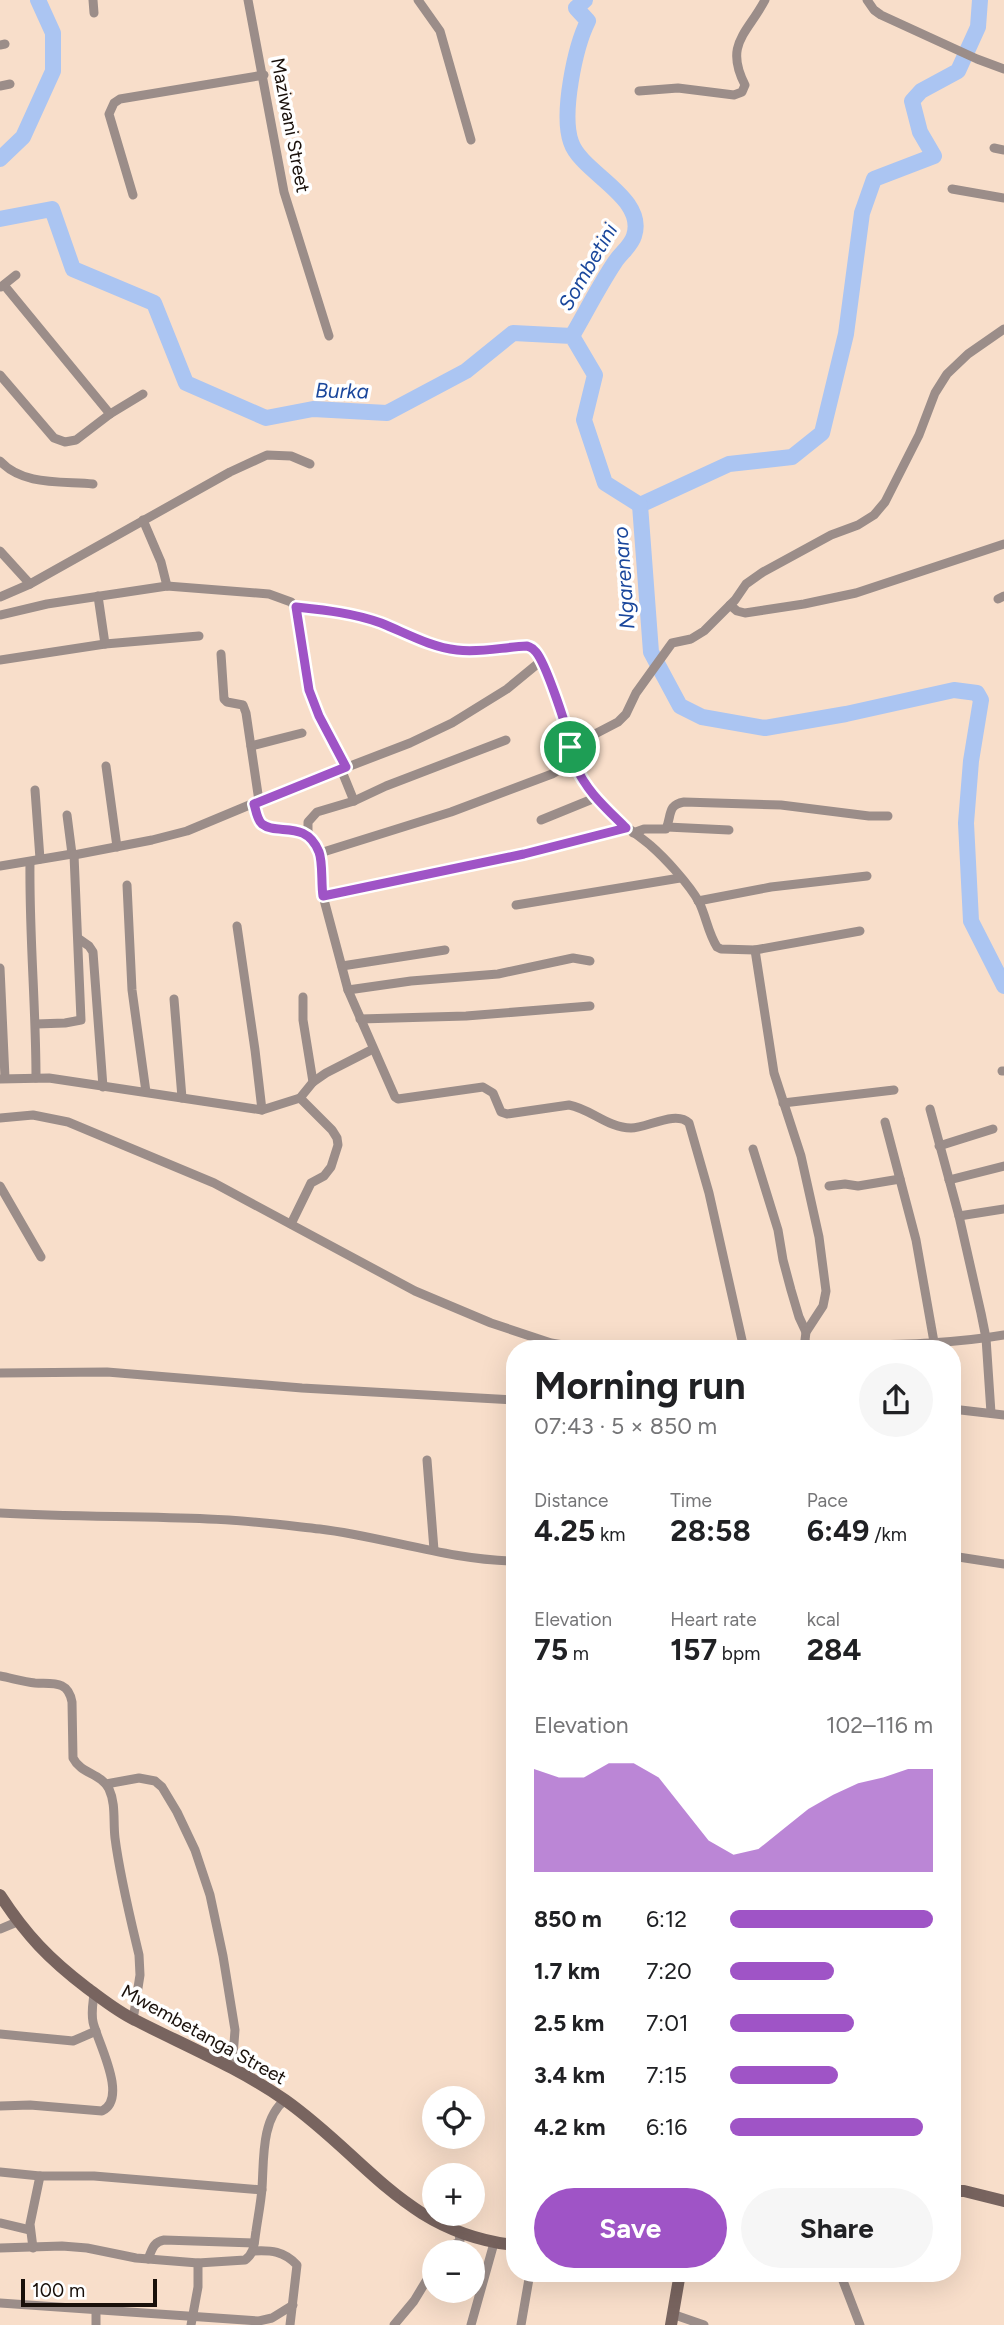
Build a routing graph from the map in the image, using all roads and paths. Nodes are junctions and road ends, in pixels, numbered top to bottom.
1 (93, 0) edge
2 (248, 0) edge
3 (418, 0) edge
4 (765, 0) edge
5 (867, 0) edge
6 (94, 13) dead end
7 (1004, 69) edge
8 (264, 75) junction
9 (639, 91) dead end
10 (471, 140) dead end
11 (952, 189) dead end
12 (133, 195) dead end
13 (1004, 198) edge
14 (16, 275) dead end
15 (2, 287) edge
16 (1004, 329) edge
17 (330, 336) dead end
18 (0, 375) edge
19 (143, 394) dead end
20 (110, 414) junction
21 (0, 461) edge
22 (310, 464) dead end
23 (93, 484) dead end
24 (143, 520) junction
25 (1004, 544) edge
26 (0, 551) edge
27 (30, 584) junction
28 (167, 586) junction
29 (97, 596) junction
30 (0, 597) edge
31 (730, 605) junction
32 (296, 607) junction
33 (0, 615) edge
34 (199, 636) dead end
35 (105, 644) junction
36 (221, 654) dead end
37 (0, 660) edge
38 (541, 661) junction
39 (302, 733) dead end
40 (506, 740) dead end
41 (251, 746) junction
42 (570, 747) junction
43 (573, 762) junction
44 (106, 766) dead end
45 (344, 768) junction
46 (35, 790) dead end
47 (596, 798) junction
48 (354, 801) junction
49 (256, 802) junction
50 (67, 815) dead end
51 (888, 816) dead end
52 (541, 820) dead end
53 (667, 827) junction
54 (630, 830) junction
55 (729, 830) dead end
56 (308, 837) junction
57 (117, 847) junction
58 (320, 853) junction
59 (73, 855) junction
60 (35, 860) junction
61 (0, 866) edge
62 (866, 876) dead end
63 (680, 878) junction
64 (127, 885) dead end
65 (323, 896) junction
66 (698, 901) junction
67 (516, 905) dead end
68 (237, 926) dead end
69 (860, 931) dead end
70 (79, 939) junction
71 (445, 950) dead end
72 (755, 950) junction
73 (590, 961) dead end
74 (342, 966) junction
75 (0, 968) edge
76 (348, 990) junction
77 (303, 997) dead end
78 (174, 999) dead end
79 (590, 1006) dead end
80 (360, 1019) junction
81 (36, 1024) junction
82 (373, 1048) junction
83 (3, 1078) edge
84 (36, 1078) junction
85 (313, 1082) junction
86 (103, 1087) junction
87 (894, 1090) dead end
88 (146, 1092) junction
89 (182, 1098) junction
90 (300, 1098) junction
91 (783, 1102) junction
92 (930, 1109) dead end
93 (262, 1110) junction
94 (0, 1118) edge
95 (885, 1122) dead end
96 (993, 1129) dead end
97 (939, 1146) junction
98 (753, 1149) dead end
99 (1004, 1166) edge
100 (900, 1179) junction
101 (949, 1181) junction
102 (0, 1186) edge
103 (830, 1186) dead end
104 (4, 1202) edge
105 (1004, 1209) edge
106 (959, 1216) junction
107 (291, 1224) junction
108 (41, 1257) dead end
109 (806, 1332) junction
110 (1004, 1335) edge
111 (986, 1338) junction
112 (542, 1340) edge
113 (742, 1340) edge
114 (805, 1340) edge
115 (934, 1340) edge
116 (960, 1340) edge
117 (0, 1373) edge
118 (506, 1400) edge
119 (961, 1410) edge
120 (992, 1413) junction
121 (1004, 1415) edge
122 (427, 1460) dead end
123 (0, 1513) edge
124 (433, 1549) junction
125 (961, 1557) edge
126 (506, 1561) edge
127 (1004, 1564) edge
128 (0, 1676) edge
129 (106, 1784) junction
130 (0, 1895) edge
131 (17, 1922) junction
132 (0, 1929) edge
133 (94, 1994) junction
134 (133, 2020) junction
135 (96, 2031) junction
136 (0, 2034) edge
137 (232, 2068) junction
138 (285, 2100) junction
139 (0, 2106) edge
140 (0, 2172) edge
141 (40, 2176) junction
142 (262, 2190) junction
143 (961, 2191) edge
144 (1004, 2201) edge
145 (0, 2223) edge
146 (30, 2230) junction
147 (459, 2233) junction
148 (460, 2240) edge
149 (494, 2243) junction
150 (506, 2244) edge
151 (254, 2247) junction
152 (0, 2248) edge
153 (33, 2248) junction
154 (148, 2259) junction
155 (198, 2263) junction
156 (528, 2282) edge
157 (679, 2282) edge
158 (843, 2282) edge
159 (422, 2289) edge
160 (0, 2302) edge
161 (293, 2305) junction
162 (96, 2309) junction
163 (673, 2320) edge
164 (192, 2321) edge
165 (96, 2325) edge
166 (290, 2325) edge
167 (394, 2325) edge
168 (471, 2325) edge
169 (521, 2325) edge
170 (704, 2325) edge
171 (860, 2325) edge

1 - 6 street
2 - 8 street, Maziwani Street
3 - 10 street
4 - 9 street
5 - 7 street
8 - 12 street
8 - 17 street, Maziwani Street
11 - 13 street
14 - 15 street
15 - 20 street
16 - 31 street
18 - 20 street
19 - 20 street
21 - 23 street
22 - 24 street
24 - 27 street
24 - 28 street
25 - 31 street
26 - 27 street
27 - 30 street
28 - 29 street
28 - 32 street
29 - 33 street
29 - 35 street
31 - 42 street
32 - 38 street
32 - 45 street
34 - 35 street
35 - 37 street
36 - 41 street
38 - 42 street
38 - 45 street
39 - 41 street
40 - 48 street
41 - 49 street
42 - 43 street
43 - 47 street
43 - 58 street
44 - 57 street
45 - 48 street
45 - 49 street
46 - 60 street
47 - 52 street
47 - 54 street
48 - 56 street
49 - 56 street
49 - 57 street
50 - 59 street
51 - 53 street
53 - 54 street
53 - 55 street
54 - 63 street
54 - 65 street
56 - 58 street
57 - 59 street
58 - 65 street
59 - 60 street
59 - 70 street
60 - 61 street
60 - 81 street
62 - 66 street
63 - 66 street
63 - 67 street
64 - 88 street
65 - 74 street
66 - 72 street
68 - 93 street
69 - 72 street
70 - 81 street
70 - 86 street
71 - 74 street
72 - 91 street
73 - 76 street
74 - 76 street
75 - 83 street
76 - 80 street
77 - 85 street
78 - 89 street
79 - 80 street
80 - 82 street
81 - 84 street
82 - 85 street
82 - 113 street
83 - 84 street
84 - 86 street
85 - 90 street
86 - 88 street
87 - 91 street
88 - 89 street
89 - 93 street
90 - 93 street
90 - 107 street
91 - 109 street
92 - 97 street
94 - 107 street
95 - 100 street
96 - 97 street
97 - 101 street
98 - 109 street
99 - 101 street
100 - 103 street
100 - 115 street
101 - 106 street
102 - 104 street
104 - 108 street
105 - 106 street
106 - 111 street
107 - 112 street
109 - 114 street
110 - 111 street
111 - 116 street
111 - 120 street
117 - 118 street
119 - 120 street
120 - 121 street
122 - 124 street
123 - 124 street
124 - 126 street
125 - 127 street
128 - 129 street
129 - 134 street
129 - 137 street
130 - 131 street, Mwembetanga Street
131 - 132 street
131 - 133 street, Mwembetanga Street
133 - 134 street, Mwembetanga Street
133 - 135 street
134 - 137 street, Mwembetanga Street
135 - 136 street
135 - 139 street
137 - 138 street, Mwembetanga Street
138 - 142 street
138 - 147 street, Mwembetanga Street
140 - 141 street
141 - 142 street
141 - 146 street
142 - 151 street
143 - 144 street
145 - 146 street
146 - 153 street
147 - 148 street
147 - 149 street, Mwembetanga Street
149 - 150 street, Mwembetanga Street
149 - 168 street
151 - 154 street
151 - 155 street
151 - 161 street
152 - 153 street
153 - 154 street
154 - 155 street
155 - 164 street
156 - 169 street
157 - 163 street
158 - 171 street
159 - 167 street
160 - 162 street
161 - 164 street
161 - 166 street
162 - 164 street
162 - 165 street
163 - 170 street

